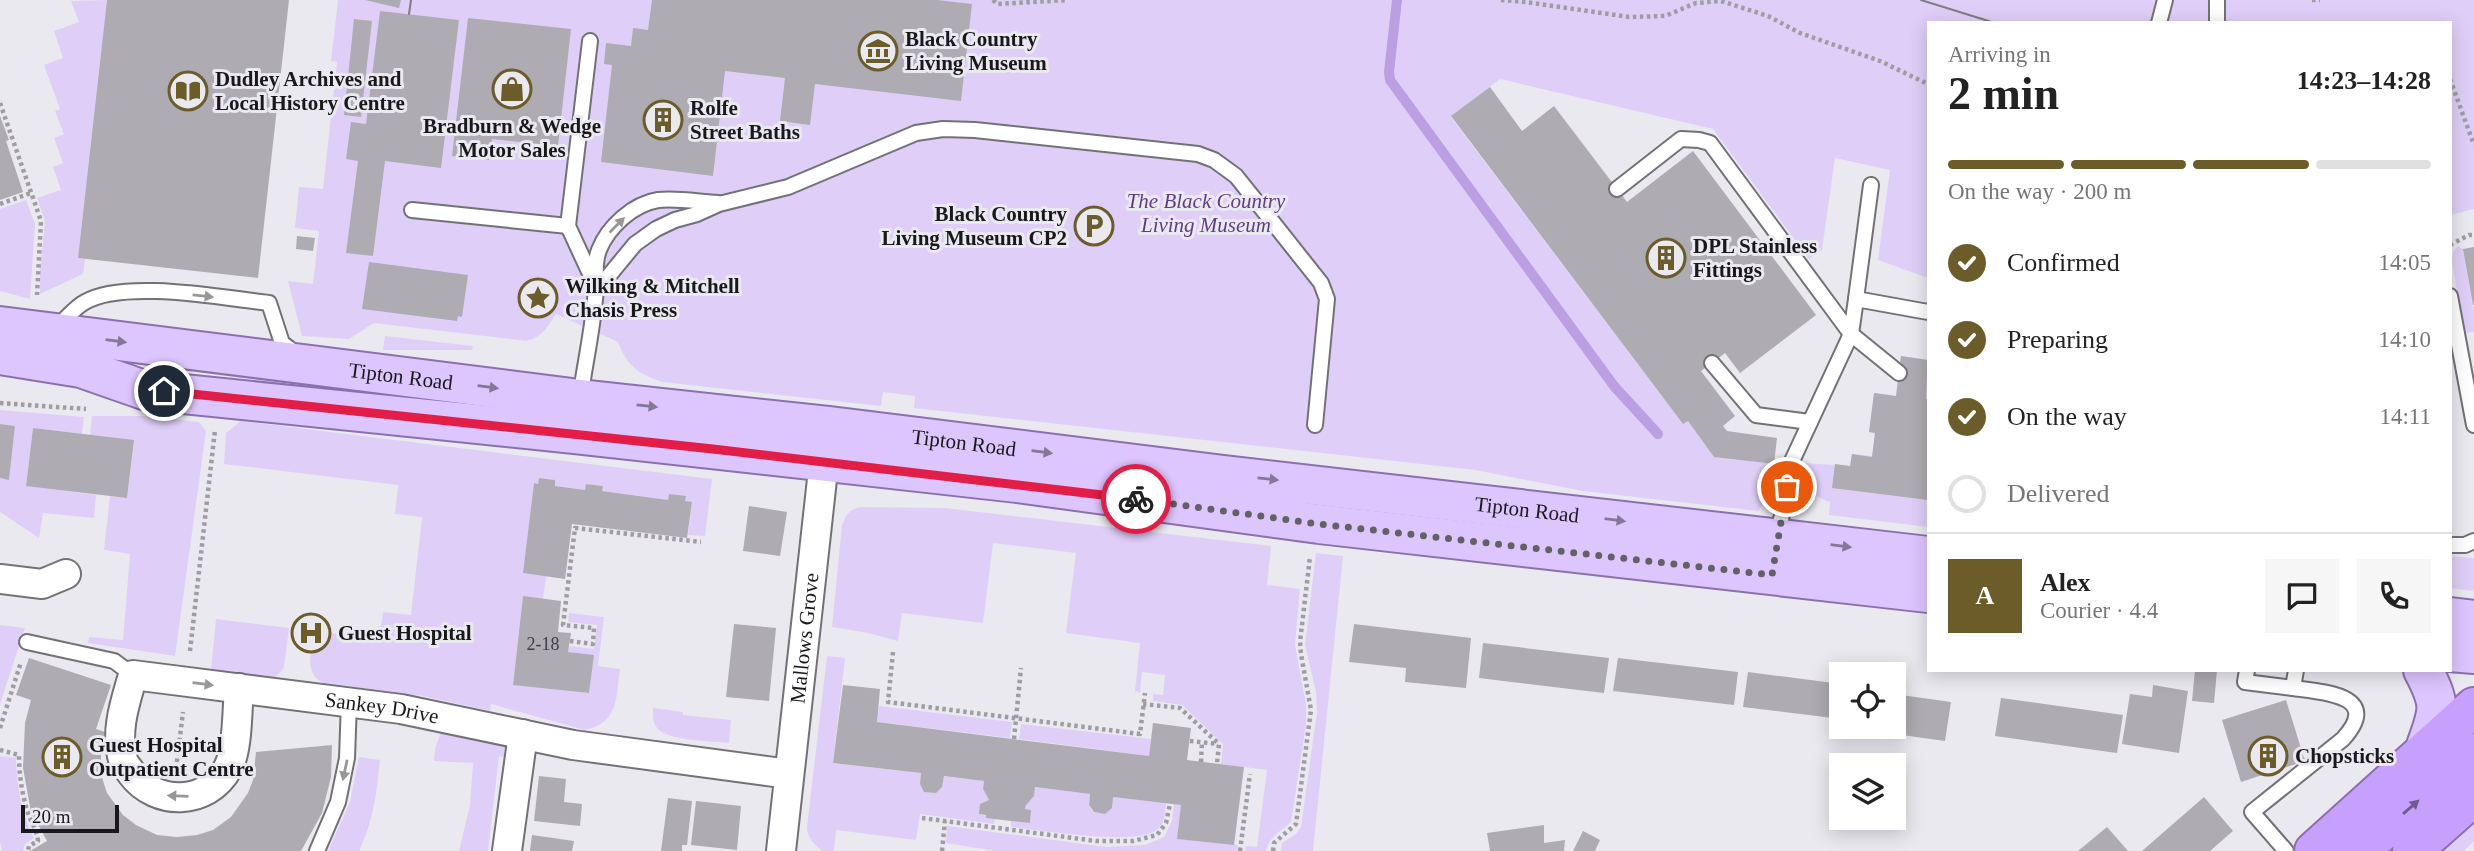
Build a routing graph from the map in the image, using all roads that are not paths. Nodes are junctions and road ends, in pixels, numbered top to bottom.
1 (2165, 0) edge
2 (2217, 0) edge
3 (2160, 21) edge
4 (2217, 21) edge
5 (590, 41) dead end
6 (1871, 185) dead end
7 (1617, 189) dead end
8 (719, 204) junction
9 (412, 210) dead end
10 (568, 226) junction
11 (596, 286) junction
12 (1856, 299) junction
13 (2452, 307) edge
14 (1927, 312) edge
15 (43, 319) junction
16 (0, 326) edge
17 (1851, 334) junction
18 (0, 355) edge
19 (1712, 363) dead end
20 (313, 365) junction
21 (1899, 373) dead end
22 (0, 379) edge
23 (154, 391) junction
24 (577, 416) junction
25 (1810, 422) junction
26 (1315, 425) dead end
27 (2474, 425) edge
28 (826, 443) junction
29 (1323, 486) junction
30 (1222, 492) junction
31 (1315, 537) junction
32 (2474, 541) edge
33 (2452, 545) edge
34 (1927, 556) edge
35 (1774, 557) junction
36 (66, 574) dead end
37 (0, 579) edge
38 (1927, 593) edge
39 (2452, 617) edge
40 (2474, 620) edge
41 (27, 642) road end
42 (2452, 652) edge
43 (2474, 654) edge
44 (2247, 672) edge
45 (2296, 672) edge
46 (2424, 672) edge
47 (133, 675) junction
48 (239, 688) junction
49 (2293, 688) junction
50 (349, 702) junction
51 (2474, 707) edge
52 (523, 734) junction
53 (2426, 749) junction
54 (2474, 753) edge
55 (789, 774) junction
56 (2474, 796) edge
57 (317, 851) edge
58 (508, 851) edge
59 (781, 851) edge
60 (2286, 851) edge
61 (2314, 851) edge
62 (2359, 851) edge
63 (2412, 851) edge

1 - 3 lane
2 - 4 lane
5 - 10 lane
6 - 12 lane
7 - 17 lane
8 - 11 lane
11 -> 8 lane
8 - 26 lane
9 - 10 lane
10 - 11 lane
11 - 24 lane
12 - 14 lane
12 - 17 lane
13 - 27 lane
15 - 16 main road, Tipton Road
15 -> 20 main road, Tipton Road
15 -> 20 lane
17 - 21 lane
17 - 25 lane
18 - 23 main road
19 - 25 lane
20 -> 24 main road, Tipton Road
22 - 23 main road, Tipton Road
23 - 24 main road, Tipton Road
24 - 28 main road, Tipton Road
25 - 35 lane
28 - 30 main road, Tipton Road
28 - 55 street, Mallows Grove
30 -> 29 main road, Tipton Road
29 - 31 main road
29 -> 35 main road, Tipton Road
30 - 31 main road, Tipton Road
31 - 35 main road, Tipton Road
32 - 33 lane
35 -> 34 main road, Tipton Road
35 - 38 main road, Tipton Road
36 - 37 street
39 - 40 main road
41 - 47 lane
42 - 43 main road
44 - 49 lane
45 - 49 lane
46 - 53 main road
47 -> 48 street
48 -> 47 street
48 - 50 street, Sankey Drive
49 - 60 lane
50 - 52 street, Sankey Drive
50 -> 57 lane
51 - 53 highway
52 - 55 street, Sankey Drive
52 - 58 street
53 - 61 highway
62 -> 54 highway
55 - 59 street, Mallows Grove
56 - 63 highway

